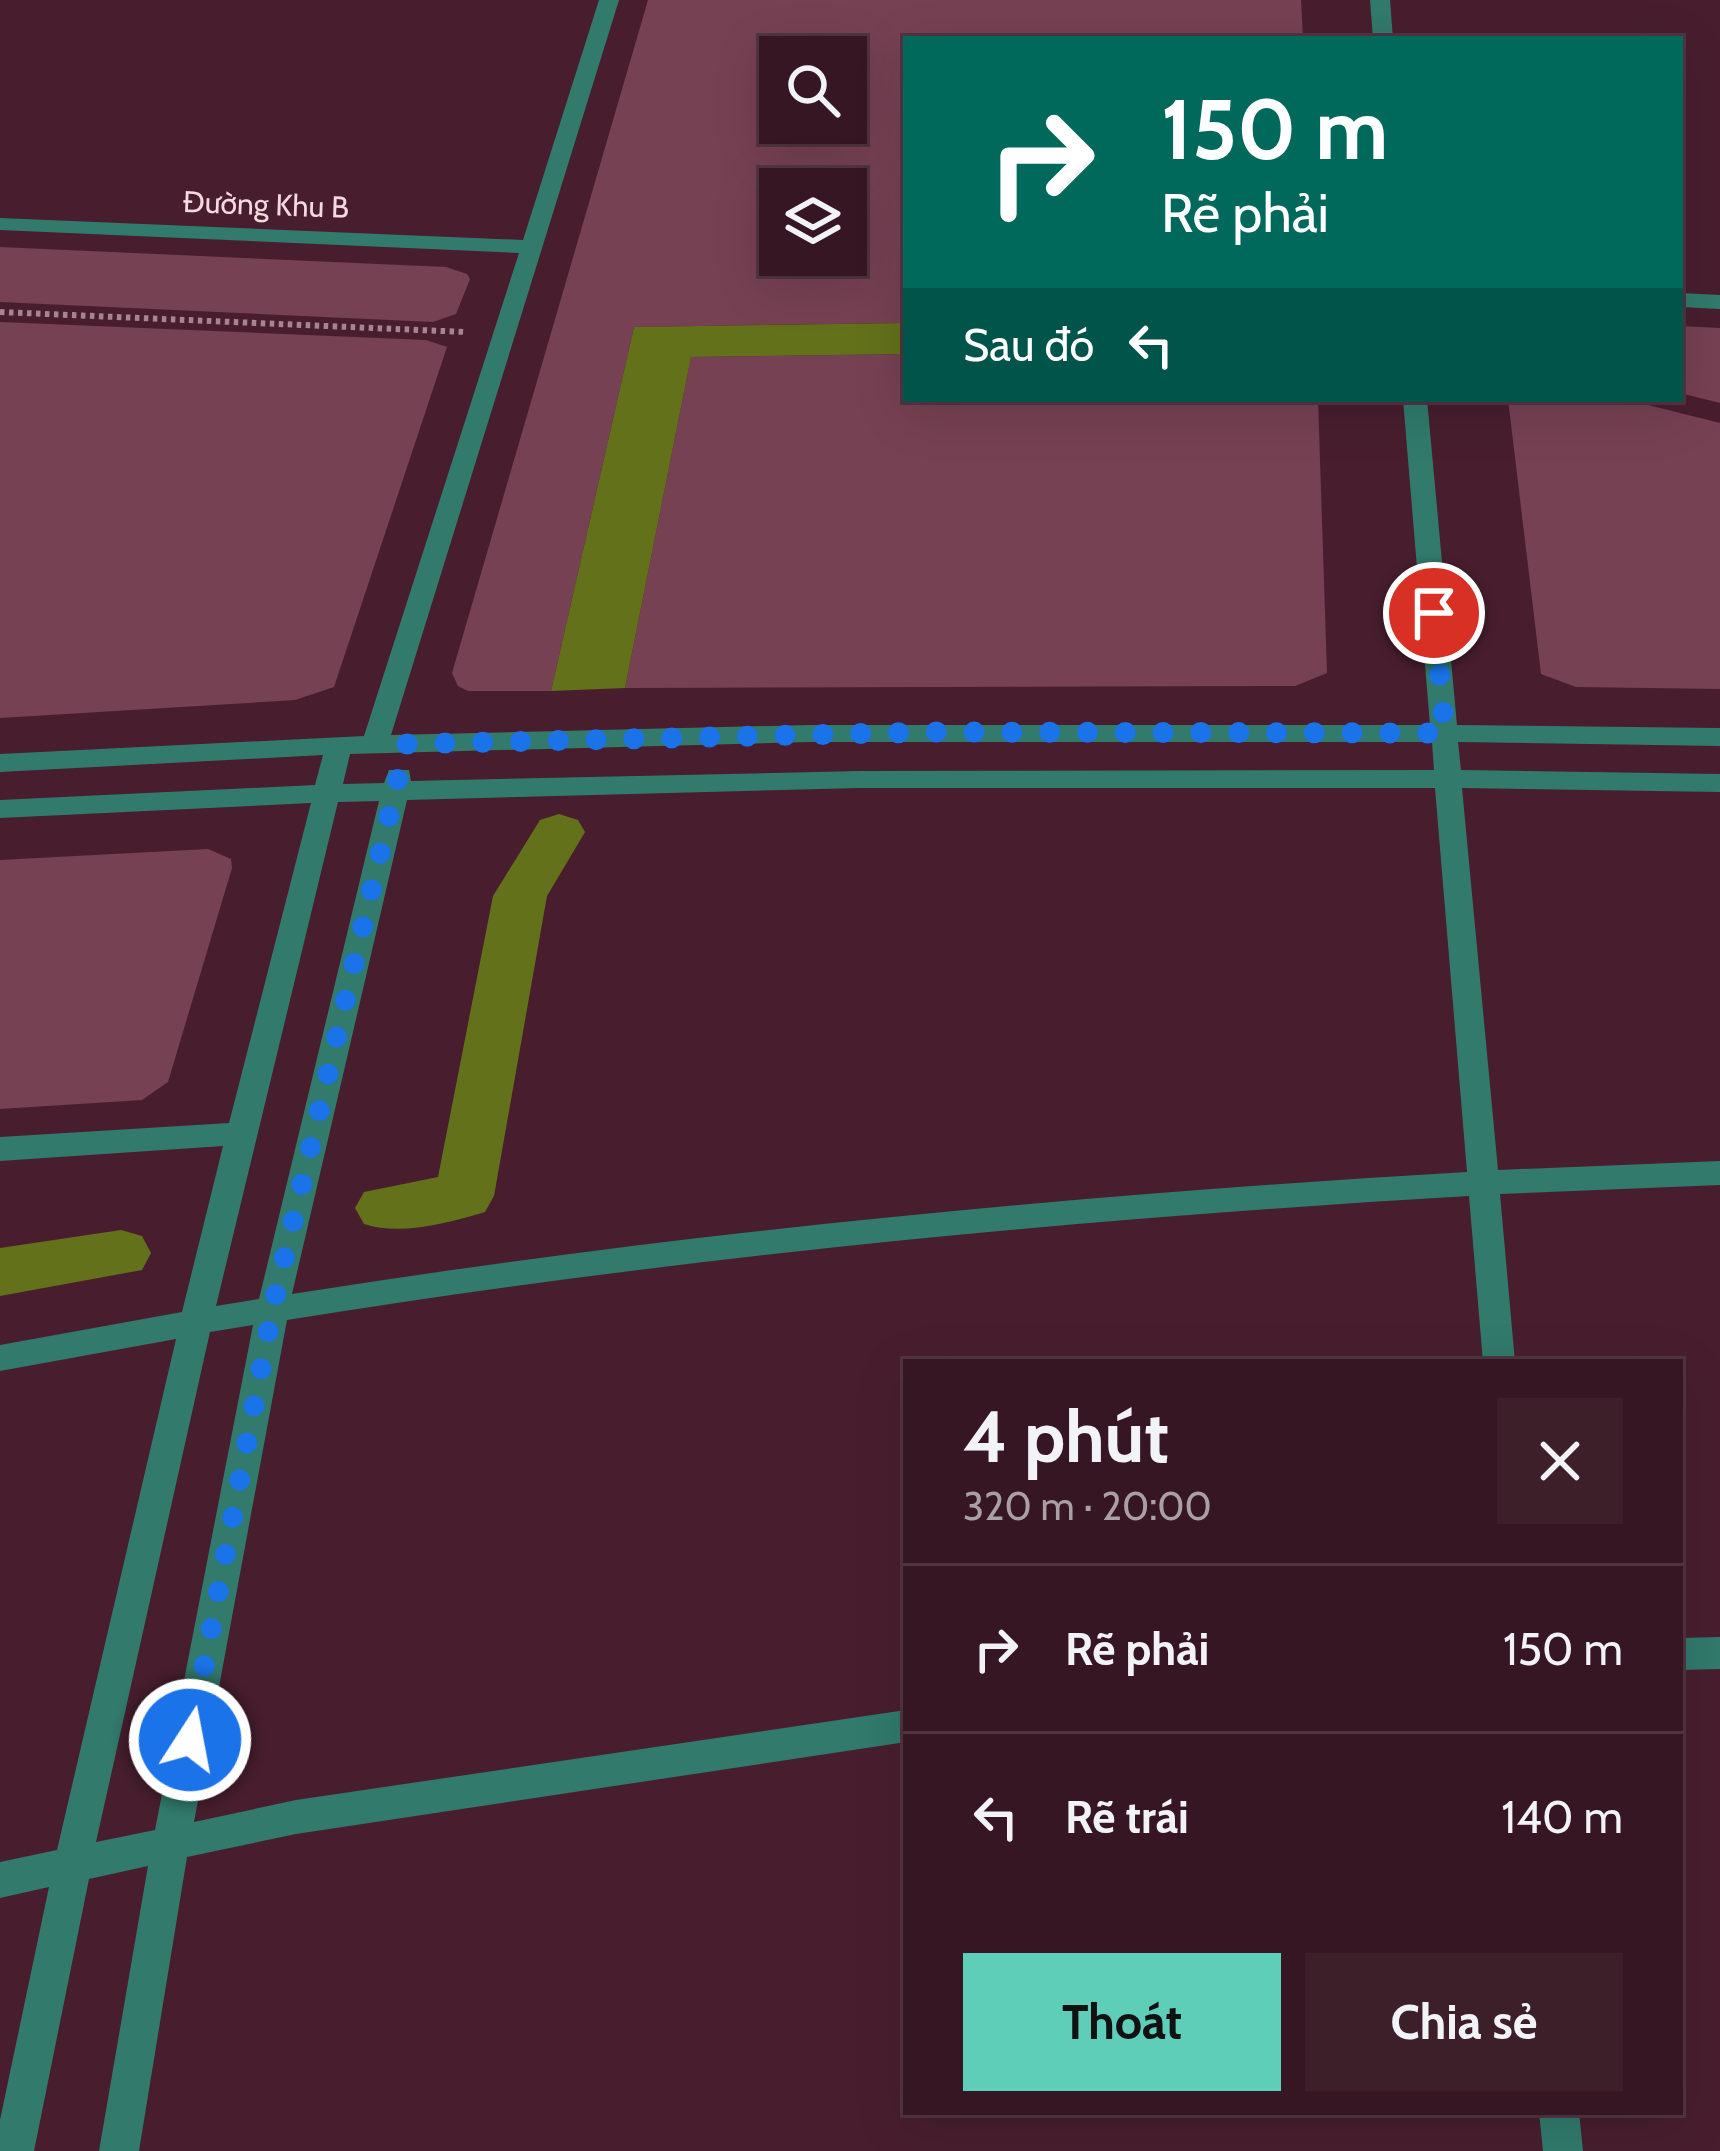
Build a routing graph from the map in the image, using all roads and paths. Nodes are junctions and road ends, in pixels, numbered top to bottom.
1 (609, 0) edge
2 (1380, 0) edge
3 (1383, 36) edge
4 (0, 224) edge
5 (530, 247) junction
6 (1683, 300) edge
7 (1720, 302) edge
8 (0, 312) edge
9 (468, 332) dead end
10 (1415, 402) edge
11 (1445, 733) junction
12 (1720, 737) edge
13 (390, 744) junction
14 (339, 746) junction
15 (0, 764) edge
16 (1450, 778) junction
17 (1720, 783) edge
18 (395, 790) junction
19 (327, 792) junction
20 (0, 809) edge
21 (239, 1134) junction
22 (0, 1149) edge
23 (1720, 1173) edge
24 (1485, 1180) junction
25 (273, 1306) junction
26 (194, 1320) junction
27 (0, 1358) edge
28 (1498, 1359) edge
29 (1683, 1654) edge
30 (1720, 1654) edge
31 (903, 1726) edge
32 (171, 1842) junction
33 (70, 1863) junction
34 (0, 1880) edge
35 (1559, 2115) edge
36 (14, 2151) edge
37 (119, 2151) edge
38 (1563, 2151) edge

1 - 5 street
2 - 3 street
4 - 5 street, Đường Khu B
5 - 13 street
6 - 7 street
8 - 9 path
10 - 11 street
11 - 12 street
11 - 13 street
11 - 16 street
13 - 14 street
13 - 18 street
14 - 15 street
14 - 19 street
16 - 17 street
16 - 18 street
16 - 24 street
18 - 19 street
18 - 25 street
19 - 20 street
19 - 21 street
21 - 22 street
21 - 26 street
23 - 24 street
24 - 25 street
24 - 28 street
25 - 26 street
25 - 32 street
26 - 27 street
26 - 33 street
29 - 30 street
31 - 32 street
32 - 33 street
32 - 37 street
33 - 34 street
33 - 36 street
35 - 38 street

